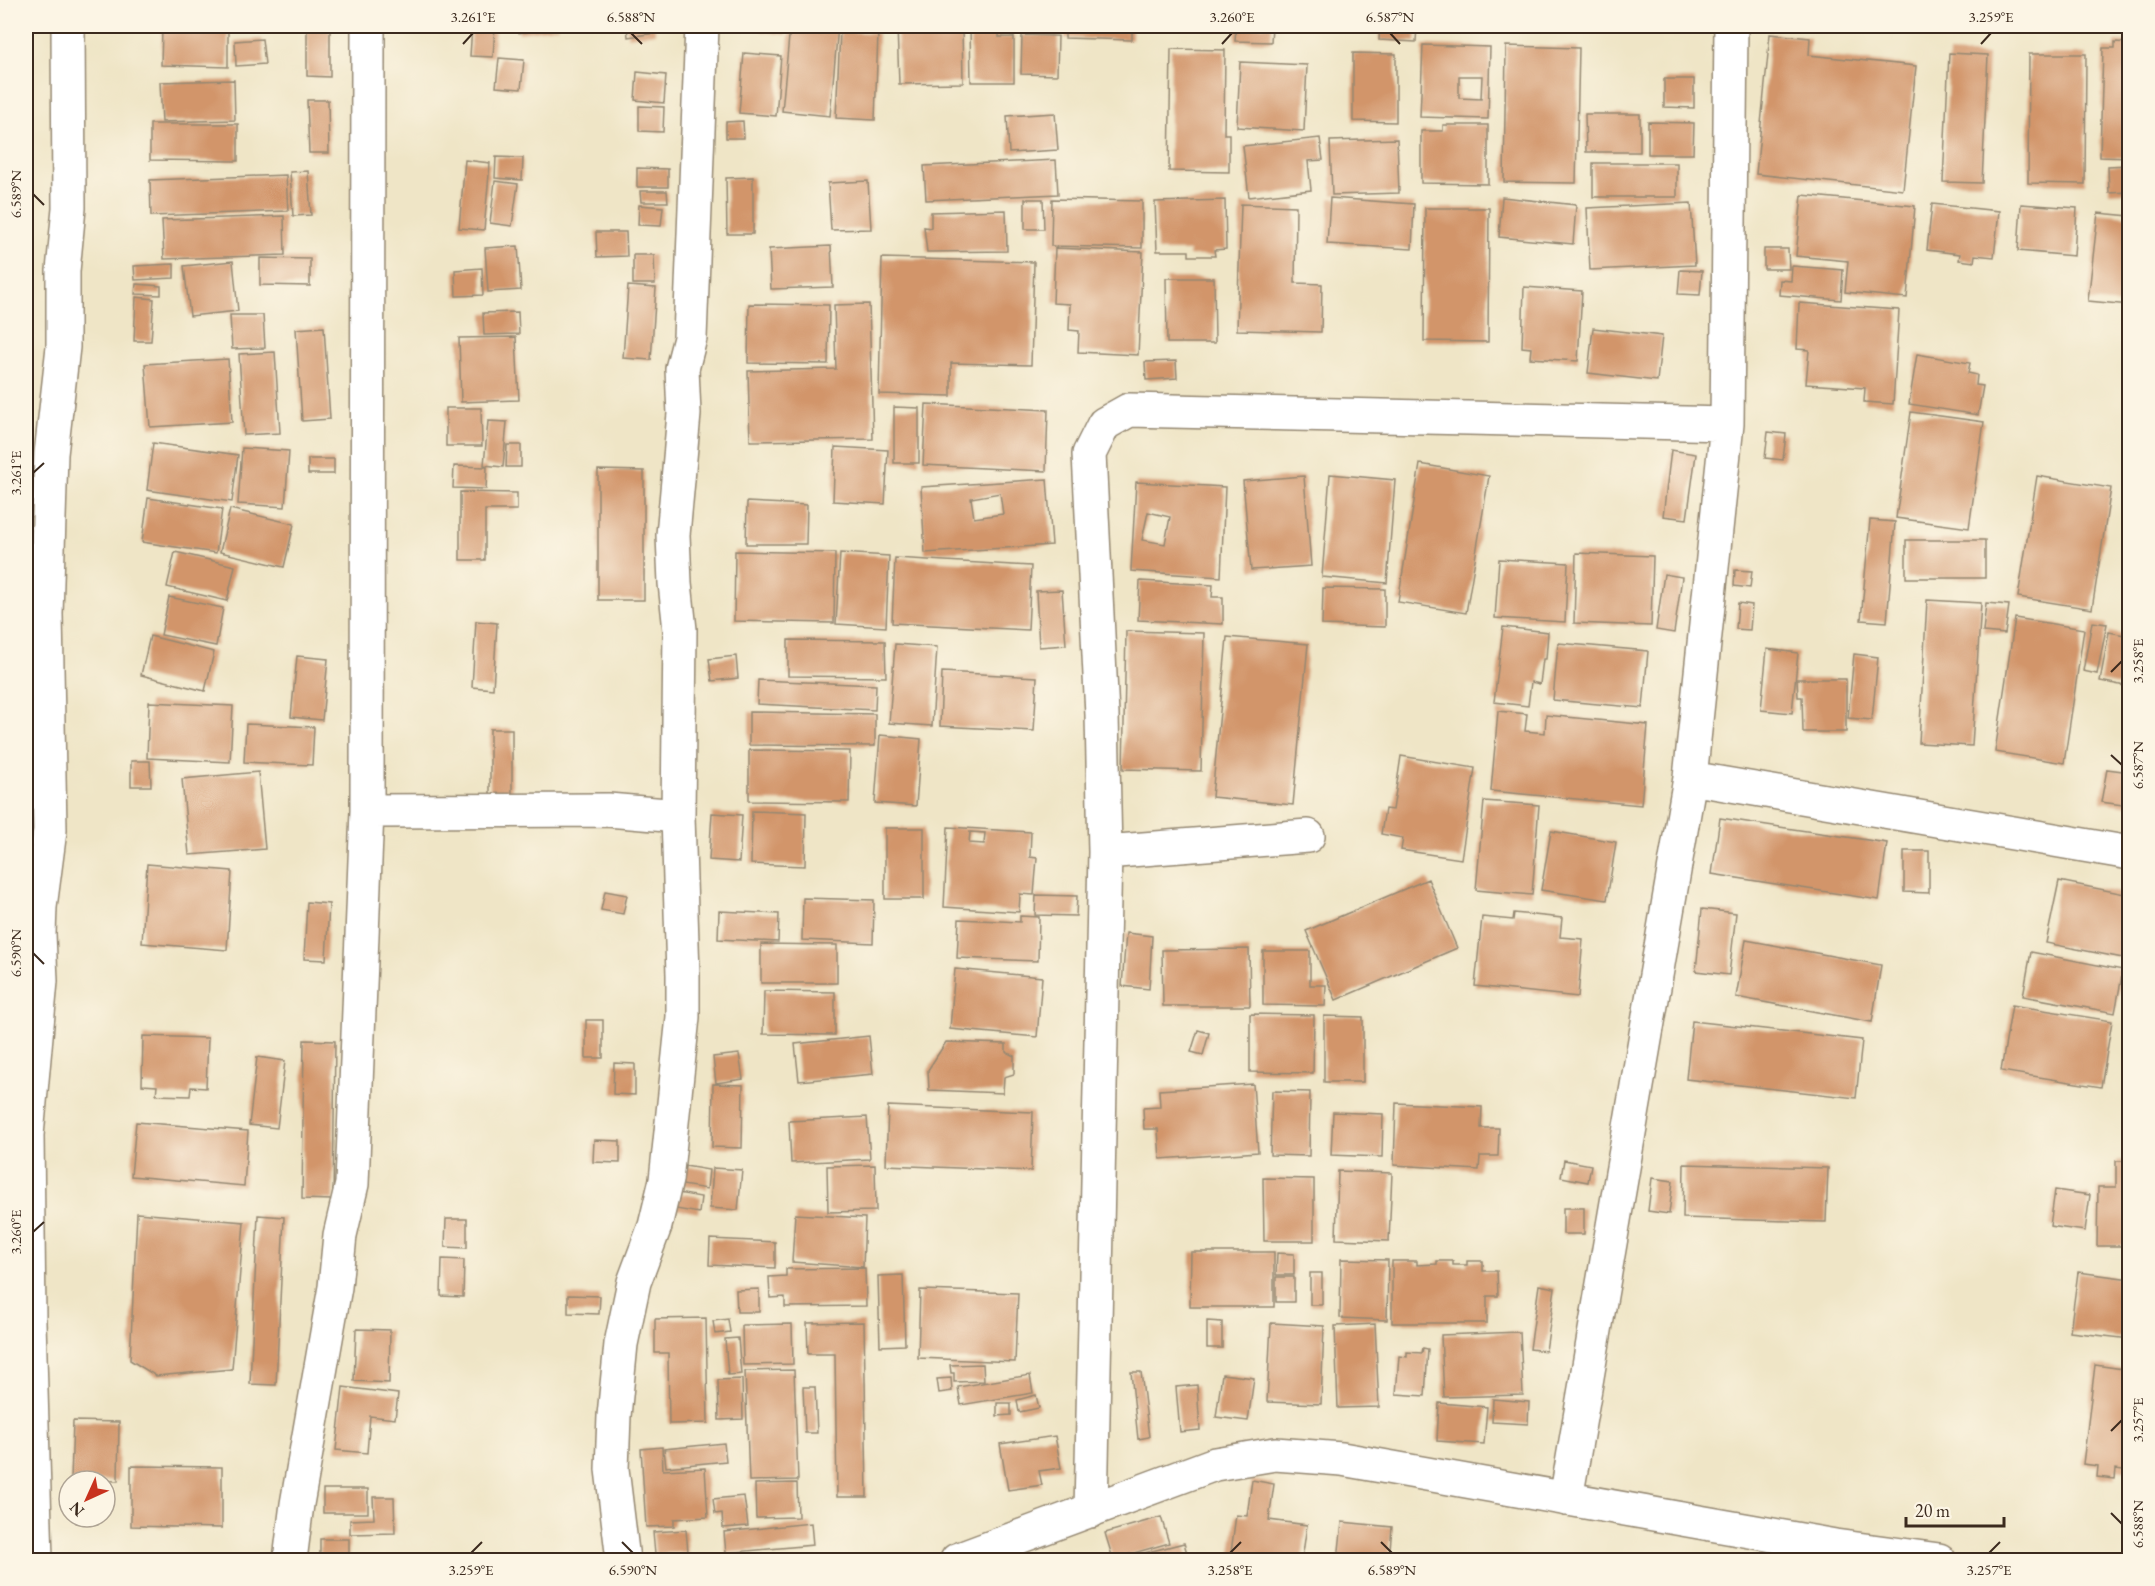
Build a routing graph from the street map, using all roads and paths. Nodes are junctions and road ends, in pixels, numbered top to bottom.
1 (68, 26) edge
2 (368, 26) edge
3 (702, 26) edge
4 (1731, 26) edge
5 (1727, 424) junction
6 (36, 611) edge
7 (1690, 778) junction
8 (367, 811) junction
9 (678, 816) junction
10 (1308, 836) dead end
11 (1105, 852) junction
12 (2130, 853) edge
13 (26, 1135) edge
14 (1566, 1499) junction
15 (1091, 1511) junction
16 (1834, 1553) edge
17 (36, 1560) edge
18 (290, 1560) edge
19 (623, 1560) edge
20 (957, 1560) edge
21 (1939, 1560) edge

1 - 6 street
2 - 8 street
3 - 9 street
4 - 5 street
5 - 7 street
5 - 11 street
6 - 13 street
7 - 12 street
7 - 14 street
8 - 9 street
8 - 18 street
9 - 19 street
10 - 11 street
11 - 15 street
13 - 17 street
14 - 15 street
14 - 16 street
15 - 20 street
16 - 21 street

